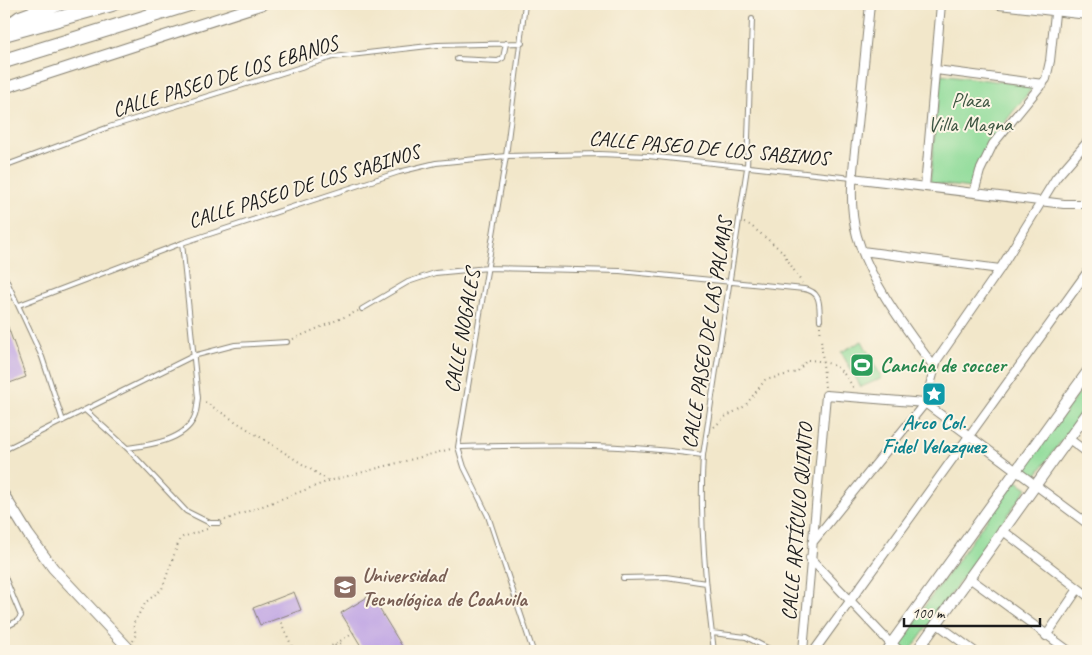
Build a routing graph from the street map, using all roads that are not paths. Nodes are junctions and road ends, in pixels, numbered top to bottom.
1 (58, 4) edge
2 (112, 4) edge
3 (167, 4) edge
4 (189, 4) edge
5 (263, 4) edge
6 (525, 4) edge
7 (870, 4) edge
8 (941, 4) edge
9 (999, 4) edge
10 (1056, 7) edge
11 (1088, 14) edge
12 (143, 19) junction
13 (752, 19) dead end
14 (4, 30) edge
15 (4, 34) edge
16 (506, 43) junction
17 (522, 43) junction
18 (458, 59) dead end
19 (4, 61) edge
20 (936, 70) junction
21 (1043, 84) junction
22 (4, 88) edge
23 (1088, 141) edge
24 (506, 156) junction
25 (4, 166) edge
26 (747, 168) junction
27 (852, 178) junction
28 (925, 187) junction
29 (974, 192) junction
30 (1044, 201) junction
31 (1088, 204) edge
32 (182, 243) junction
33 (862, 251) junction
34 (488, 268) junction
35 (1000, 269) junction
36 (1088, 271) edge
37 (4, 275) edge
38 (731, 282) junction
39 (19, 305) junction
40 (362, 309) road end
41 (820, 320) road end
42 (287, 342) road end
43 (193, 356) junction
44 (934, 367) junction
45 (1088, 371) edge
46 (925, 403) junction
47 (85, 410) junction
48 (1088, 412) edge
49 (63, 421) junction
50 (969, 435) junction
51 (1069, 439) junction
52 (458, 447) junction
53 (127, 448) junction
54 (4, 450) edge
55 (1088, 453) edge
56 (703, 455) junction
57 (1016, 470) junction
58 (1035, 485) junction
59 (4, 495) edge
60 (218, 523) road end
61 (1088, 524) edge
62 (1002, 530) junction
63 (812, 543) junction
64 (810, 558) junction
65 (4, 575) edge
66 (968, 577) junction
67 (623, 578) dead end
68 (706, 583) junction
69 (1078, 588) junction
70 (1088, 596) edge
71 (852, 601) junction
72 (936, 623) junction
73 (4, 628) edge
74 (712, 633) junction
75 (1046, 636) junction
76 (4, 640) edge
77 (127, 647) edge
78 (892, 649) edge
79 (9, 651) edge
80 (116, 651) edge
81 (533, 651) edge
82 (714, 651) edge
83 (773, 651) edge
84 (803, 651) edge
85 (814, 651) edge
86 (916, 651) edge
87 (974, 651) edge
88 (1069, 651) edge

1 - 14 highway
2 - 15 highway
3 - 12 highway
4 - 12 highway
5 - 22 street
6 - 17 lane, CALLE NOGALES
7 - 27 street
8 - 20 street
9 - 10 street
10 - 11 street
10 - 21 street
12 - 19 highway
13 - 26 lane, CALLE PASEO DE LAS PALMAS
16 - 17 lane, CALLE PASEO DE LOS EBANOS
16 - 18 lane
16 - 25 lane, CALLE PASEO DE LOS EBANOS
17 - 24 lane, CALLE NOGALES
20 - 21 street
20 - 28 street
21 - 29 street
23 - 30 street
24 - 26 lane, CALLE PASEO DE LOS SABINOS
24 - 32 lane, CALLE PASEO DE LOS SABINOS
24 - 34 lane, CALLE NOGALES
26 - 27 lane, CALLE PASEO DE LOS SABINOS
26 - 38 lane, CALLE PASEO DE LAS PALMAS
27 - 28 street, CALLE PASEO DE LOS SABINOS
27 - 33 street
28 - 29 street, CALLE PASEO DE LOS SABINOS
29 - 30 street, CALLE PASEO DE LOS SABINOS
30 - 31 street, CALLE PASEO DE LOS SABINOS
30 - 35 street
32 - 39 lane, CALLE PASEO DE LOS SABINOS
32 - 43 lane
33 - 35 street
33 - 44 street
34 - 38 lane
34 - 40 lane
34 - 52 lane, CALLE NOGALES
35 - 44 street
36 - 50 street
37 - 39 lane
38 - 41 lane
38 - 56 lane, CALLE PASEO DE LAS PALMAS
39 - 49 lane
42 - 43 lane
43 - 47 lane
43 - 53 lane
44 - 46 street
45 - 57 street
46 - 50 street
46 - 63 street
46 - 63 street, CALLE ARTÍCULO QUINTO
47 - 49 lane
47 - 53 lane
48 - 51 street
49 - 54 lane
50 - 57 street
50 - 71 street
51 - 55 street
51 - 58 street
52 - 56 lane
52 - 81 lane, CALLE NOGALES
53 - 60 lane
56 - 68 lane, CALLE PASEO DE LAS PALMAS
57 - 58 street
57 - 78 street
58 - 61 street
58 - 62 street
59 - 77 street
62 - 66 street
62 - 69 street
63 - 64 street, CALLE ARTÍCULO QUINTO
64 - 71 street
64 - 84 street, CALLE ARTÍCULO QUINTO
65 - 73 lane
66 - 72 street
66 - 75 street
67 - 68 lane
68 - 74 lane, CALLE PASEO DE LAS PALMAS
69 - 70 street
69 - 75 street
71 - 78 street
71 - 85 street
72 - 86 street
72 - 87 street
74 - 82 lane, CALLE PASEO DE LAS PALMAS
74 - 83 lane
75 - 88 street
76 - 79 lane
77 - 80 lane

